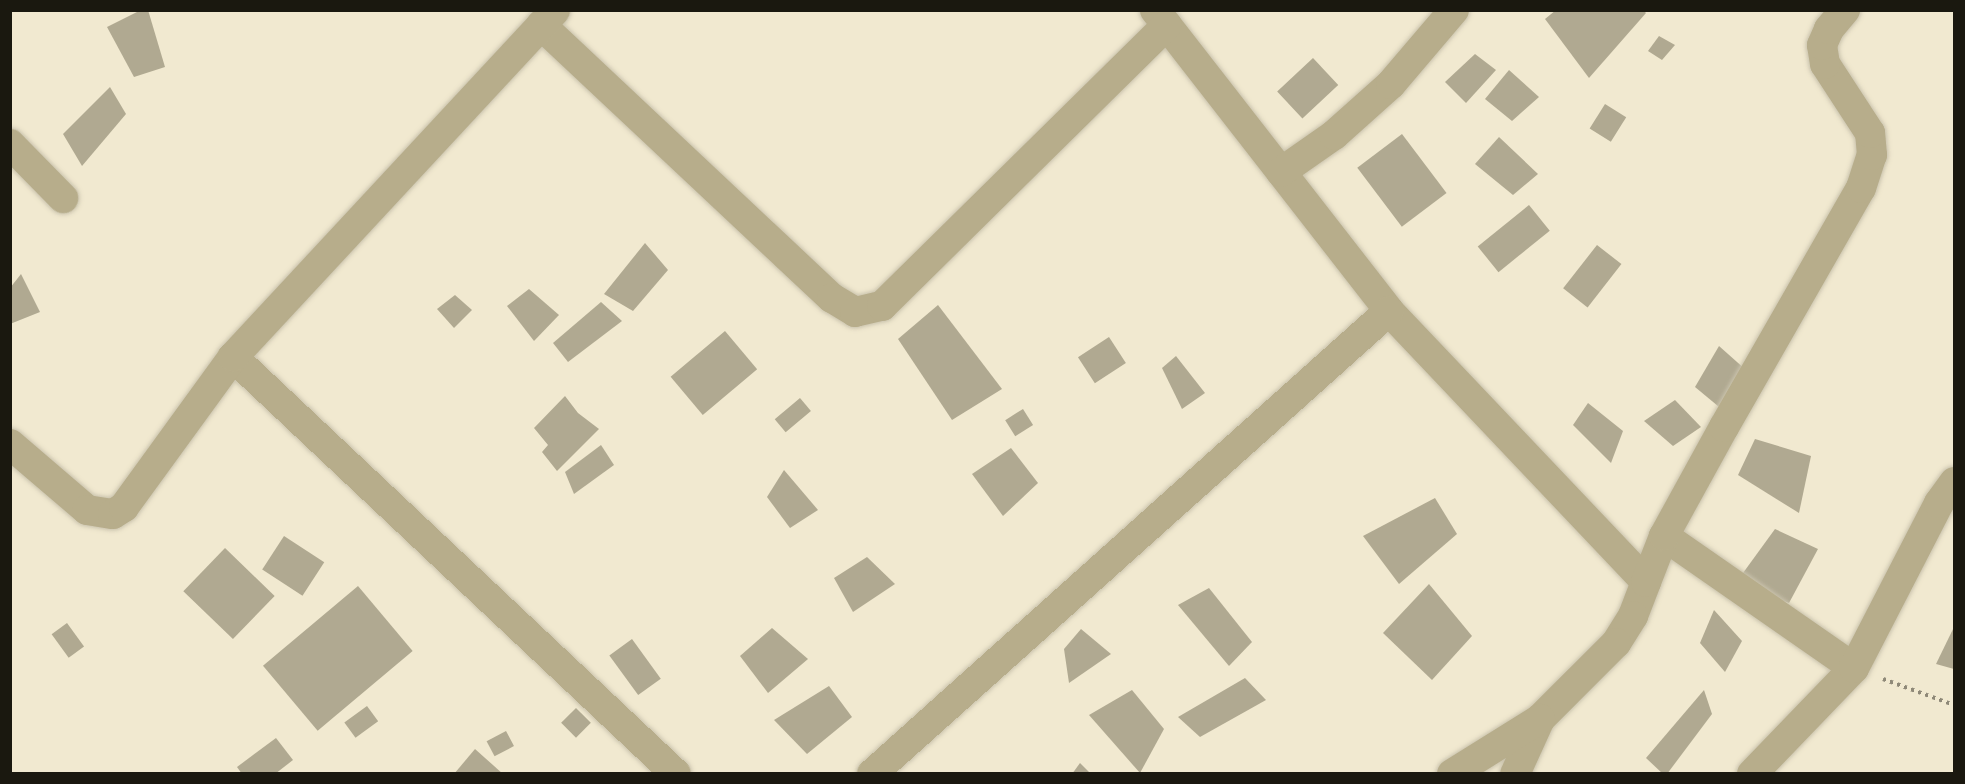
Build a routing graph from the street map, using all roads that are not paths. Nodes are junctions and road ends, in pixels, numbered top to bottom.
1 (1454, 10) edge
2 (1845, 10) edge
3 (548, 18) edge
4 (1161, 18) edge
5 (10, 144) edge
6 (1281, 172) junction
7 (63, 198) dead end
8 (1389, 311) junction
9 (233, 357) junction
10 (10, 444) edge
11 (1954, 482) edge
12 (1664, 536) junction
13 (1646, 582) junction
14 (1854, 668) junction
15 (1540, 719) junction
16 (676, 774) edge
17 (872, 774) edge
18 (1452, 774) edge
19 (1515, 774) edge
20 (1752, 774) edge

1 - 6 street
2 - 12 street
3 - 4 street
3 - 9 street
4 - 6 street
5 - 7 street
6 - 8 street
8 - 13 street
8 - 17 street
9 - 10 street
9 - 16 street
11 - 14 street
12 - 13 street
12 - 14 street
13 - 15 street
14 - 20 street
15 - 18 street
15 - 19 street

